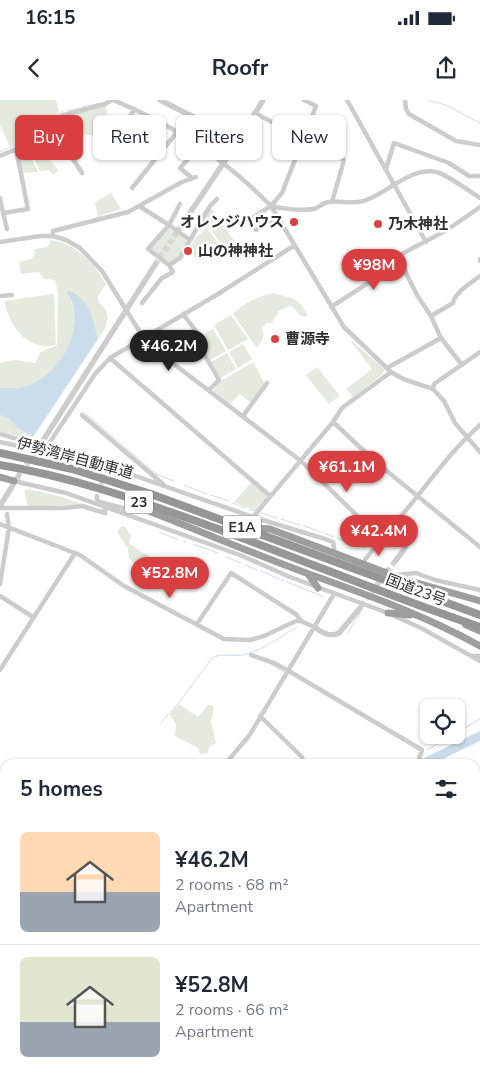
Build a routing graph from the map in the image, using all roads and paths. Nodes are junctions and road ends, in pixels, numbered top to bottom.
1 (112, 100) edge
2 (160, 100) edge
3 (263, 100) edge
4 (304, 100) edge
5 (347, 100) edge
6 (405, 100) edge
7 (135, 109) junction
8 (255, 114) joint
9 (64, 115) edge
10 (131, 115) edge
11 (146, 115) edge
12 (190, 115) edge
13 (312, 115) edge
14 (272, 122) edge
15 (176, 133) edge
16 (480, 145) edge
17 (15, 149) edge
18 (0, 156) edge
19 (18, 160) edge
20 (74, 160) edge
21 (187, 160) edge
22 (221, 160) edge
23 (295, 160) edge
24 (344, 160) edge
25 (224, 162) junction
26 (386, 169) junction
27 (82, 173) dead end
28 (480, 176) edge
29 (394, 184) junction
30 (132, 188) dead end
31 (0, 198) edge
32 (480, 198) edge
33 (217, 199) dead end
34 (332, 202) junction
35 (180, 204) dead end
36 (139, 206) junction
37 (271, 206) junction
38 (480, 207) edge
39 (3, 212) junction
40 (278, 216) junction
41 (169, 225) junction
42 (181, 226) tunnel mouth
43 (7, 230) dead end
44 (53, 236) junction
45 (190, 240) junction
46 (0, 242) edge
47 (426, 242) junction
48 (295, 245) junction
49 (400, 256) junction
50 (169, 264) junction
51 (155, 265) tunnel mouth
52 (480, 276) edge
53 (12, 295) dead end
54 (0, 296) edge
55 (142, 303) dead end
56 (331, 307) junction
57 (126, 309) junction
58 (183, 314) junction
59 (431, 316) junction
60 (143, 337) junction
61 (441, 338) junction
62 (480, 352) edge
63 (110, 358) junction
64 (462, 365) junction
65 (389, 370) junction
66 (267, 383) dead end
67 (433, 388) junction
68 (209, 390) junction
69 (82, 415) dead end
70 (243, 416) junction
71 (333, 422) junction
72 (480, 425) edge
73 (0, 434) edge
74 (468, 437) junction
75 (0, 442) edge
76 (46, 448) junction
77 (36, 451) joint
78 (480, 452) edge
79 (0, 453) edge
80 (301, 461) junction
81 (0, 465) edge
82 (0, 478) edge
83 (16, 478) junction
84 (166, 487) junction
85 (418, 495) junction
86 (97, 496) dead end
87 (270, 496) junction
88 (127, 498) junction
89 (0, 507) edge
90 (104, 507) junction
91 (7, 514) dead end
92 (126, 514) junction
93 (253, 517) junction
94 (399, 519) junction
95 (0, 524) edge
96 (246, 527) junction
97 (8, 528) junction
98 (380, 538) junction
99 (480, 547) edge
100 (75, 553) junction
101 (334, 553) junction
102 (396, 560) tunnel mouth
103 (362, 564) junction
104 (308, 574) junction
105 (394, 576) junction
106 (0, 584) edge
107 (318, 588) junction
108 (480, 590) edge
109 (334, 594) junction
110 (0, 596) edge
111 (480, 601) edge
112 (360, 608) tunnel mouth
113 (480, 612) edge
114 (388, 614) junction
115 (33, 617) junction
116 (425, 618) junction
117 (301, 621) junction
118 (197, 624) junction
119 (471, 624) junction
120 (314, 627) junction
121 (480, 627) edge
122 (480, 631) edge
123 (480, 646) edge
124 (251, 655) dead end
125 (472, 656) junction
126 (480, 656) edge
127 (480, 661) edge
128 (0, 670) edge
129 (287, 670) junction
130 (260, 716) junction
131 (229, 759) edge
132 (303, 759) edge
133 (419, 759) dead end

1 - 7 street
1 - 9 street
2 - 12 street
3 - 8 street
4 - 13 street
5 - 26 street
6 - 16 street
7 - 10 street
7 - 11 street
8 - 14 street
15 - 30 street
17 - 18 street
19 - 39 street
20 - 27 street
21 - 36 street
22 - 25 street
23 - 37 street
24 - 34 street
25 - 37 street
25 - 42 street
26 - 28 street
26 - 29 street
29 - 32 street
29 - 34 street
29 - 47 street
31 - 39 street
33 - 45 street
34 - 37 street
35 - 41 street
36 - 41 street
36 - 44 street
37 - 40 street
37 - 40 street
38 - 47 street
39 - 43 street
40 - 48 street
41 - 45 street
41 - 50 street
44 - 46 street
44 - 57 street
45 - 50 street
47 - 49 street
48 - 56 street
48 - 58 street
49 - 56 street
49 - 59 street
50 - 55 street
51 - 57 street
52 - 59 street
53 - 54 street
56 - 65 street
57 - 60 street
57 - 77 street
58 - 60 street
58 - 68 street
59 - 61 street
60 - 63 street
60 - 68 street
61 - 64 street
61 - 65 street
62 - 64 street
63 - 76 street
63 - 87 street
64 - 67 street
65 - 67 street
65 - 71 street
66 - 70 street
67 - 74 street
68 - 70 street
69 - 84 street
70 - 80 street
71 - 80 street
71 - 85 street
72 - 74 street
73 - 76 street
74 - 78 street
74 - 85 street
75 - 77 street
76 - 84 street
79 - 96 highway, 国道23号 / 23
79 - 113 highway, 伊勢湾岸自動車道 / E1A
80 - 87 street
80 - 98 street
81 - 88 highway, 国道23号 / 23
81 - 119 highway, 伊勢湾岸自動車道 / E1A
82 - 83 highway
83 - 89 street
83 - 90 street
84 - 93 street
85 - 94 street
85 - 99 street
86 - 92 street
87 - 93 street
88 - 104 highway, 23
88 - 122 highway, 国道23号 / 23
89 - 90 street
90 - 92 street
91 - 97 street
92 - 107 street
93 - 101 street
94 - 98 street
94 - 102 street
95 - 97 street
96 - 101 highway, 23
96 - 113 highway, 国道23号 / 23
97 - 100 street
97 - 106 street
98 - 103 street
100 - 115 street
100 - 118 street
101 - 103 highway, 23
103 - 105 highway, 23
104 - 107 highway
104 - 116 highway, 23
105 - 108 street
105 - 111 highway, 23
107 - 109 street
109 - 114 street
109 - 120 street
110 - 115 street
112 - 120 street
114 - 116 highway
114 - 125 street
115 - 128 street
116 - 123 highway, 23
117 - 118 street
117 - 118 street
117 - 120 street
119 - 121 highway, 伊勢湾岸自動車道 / E1A
119 - 122 highway
120 - 129 street
124 - 129 street
125 - 126 street
125 - 127 street
129 - 130 street
129 - 133 street
130 - 131 street
130 - 132 street

